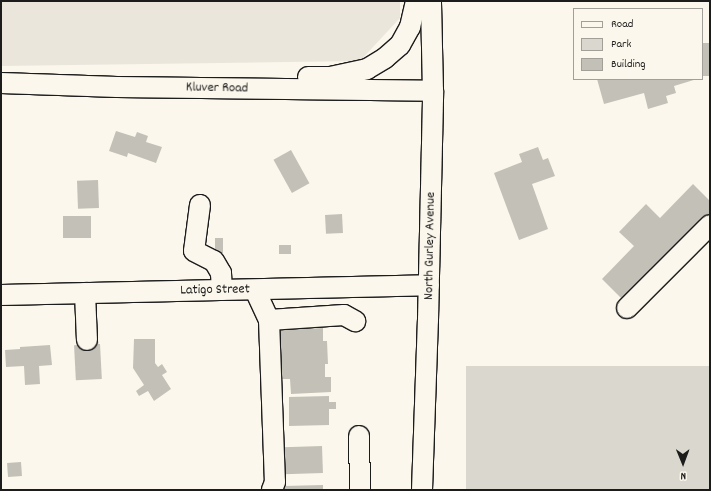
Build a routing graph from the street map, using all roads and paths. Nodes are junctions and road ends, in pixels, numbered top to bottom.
1 (416, 1) edge
2 (430, 1) edge
3 (1, 82) edge
4 (117, 87) junction
5 (433, 91) junction
6 (200, 205) dead end
7 (710, 225) edge
8 (429, 286) junction
9 (222, 290) junction
10 (255, 290) junction
11 (85, 293) junction
12 (1, 295) edge
13 (627, 308) dead end
14 (268, 320) junction
15 (355, 321) dead end
16 (87, 340) dead end
17 (359, 436) dead end
18 (272, 490) edge
19 (360, 490) edge
20 (422, 490) edge

1 - 4 street
2 - 5 street, North Gurley Avenue
3 - 4 street, Kluver Road
4 - 5 street, Kluver Road
5 - 8 street, North Gurley Avenue
6 - 9 street
7 - 13 street
8 - 10 street, Latigo Street
8 - 20 street, North Gurley Avenue
9 - 10 street, Latigo Street
9 - 11 street, Latigo Street
10 - 14 street
11 - 12 street, Latigo Street
11 - 16 street
14 - 15 street
14 - 18 street
17 - 19 street

